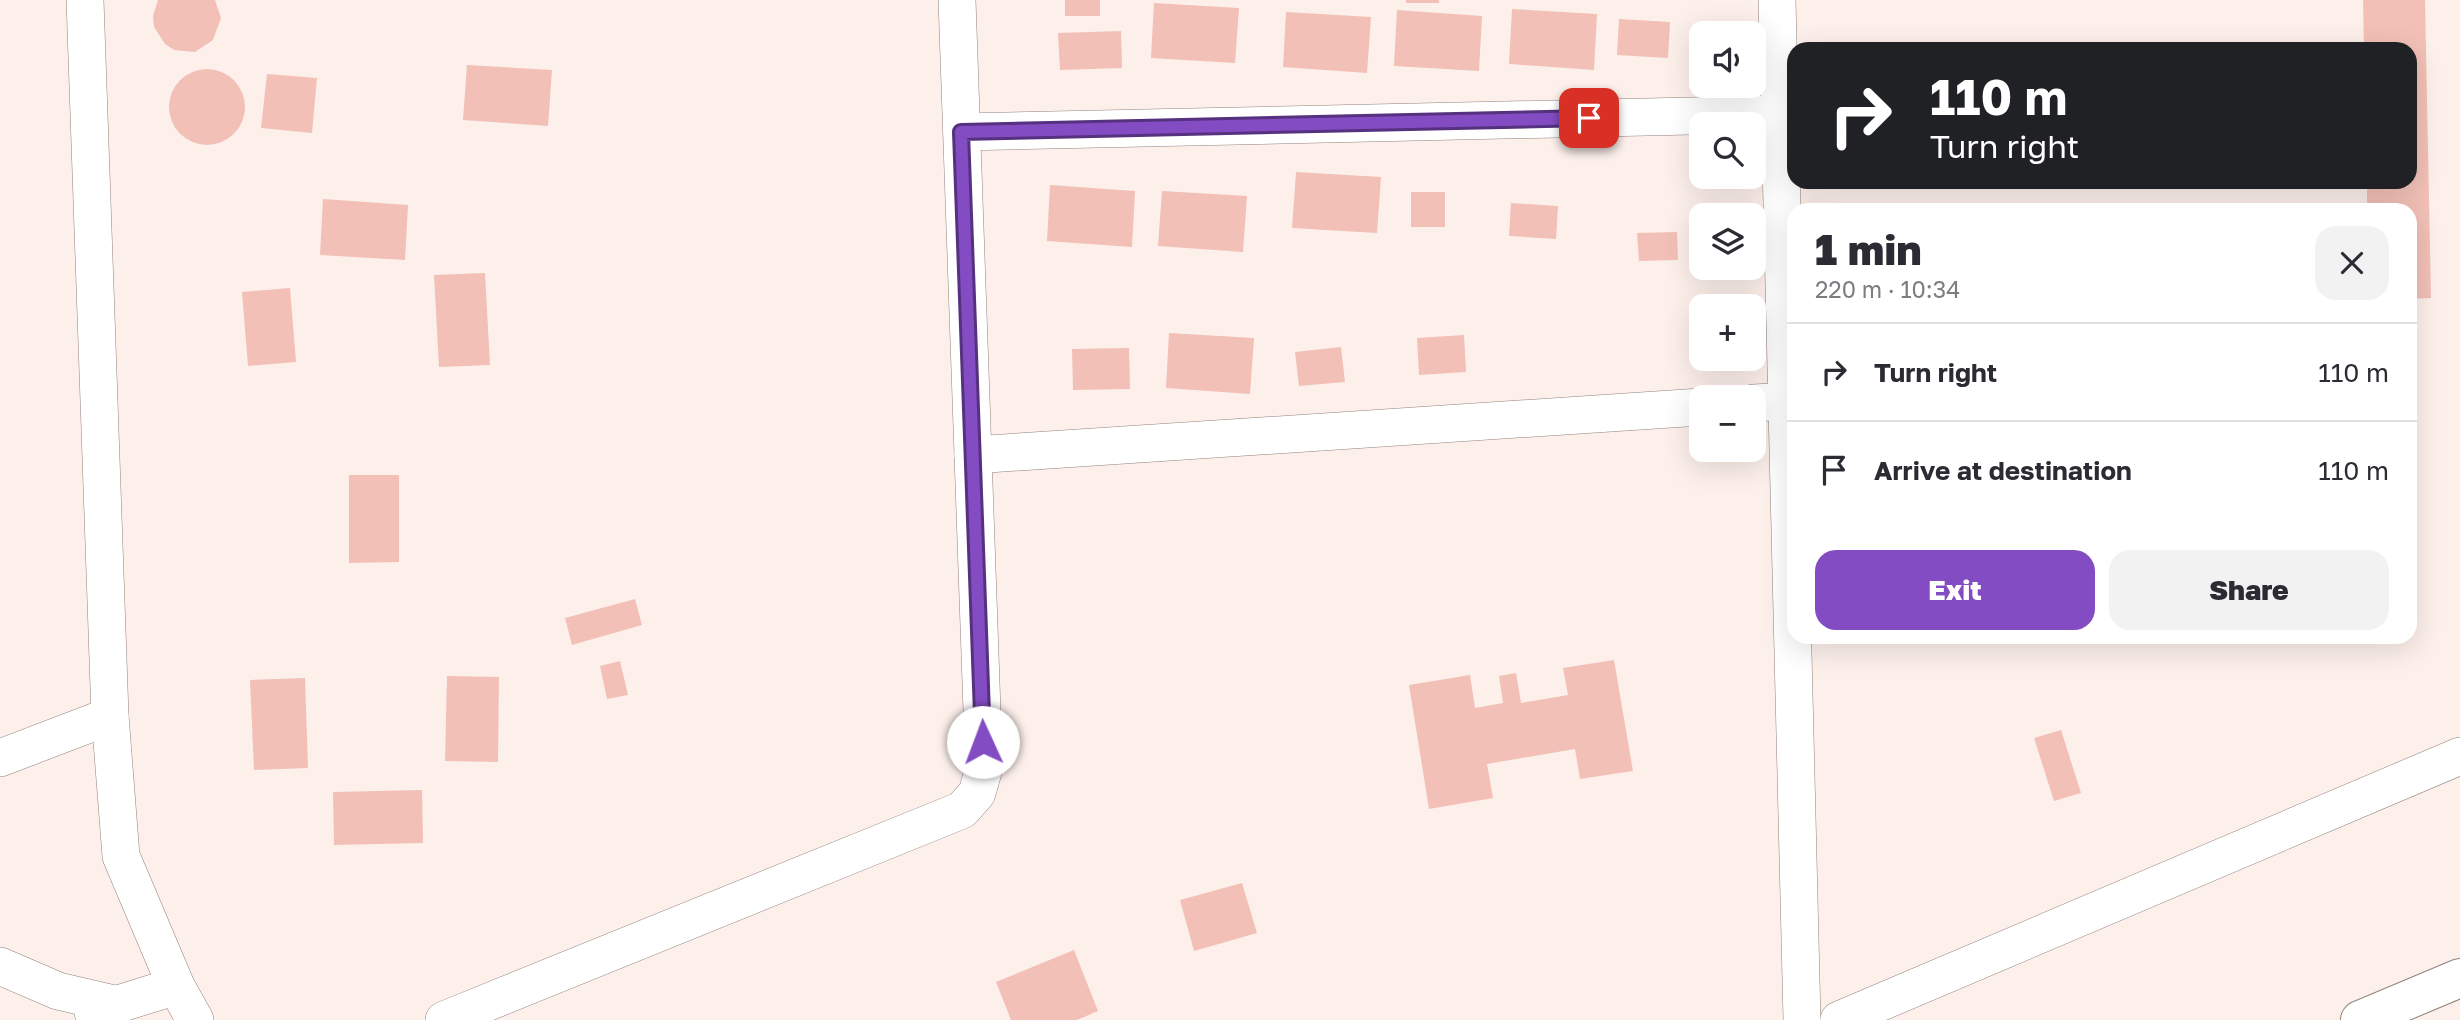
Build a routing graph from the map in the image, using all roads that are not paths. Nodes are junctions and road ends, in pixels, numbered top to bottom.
1 (85, 0) edge
2 (957, 0) edge
3 (1777, 0) edge
4 (1780, 114) junction
5 (961, 132) junction
6 (1770, 402) edge
7 (1689, 408) edge
8 (973, 454) junction
9 (110, 716) junction
10 (2460, 756) edge
11 (0, 758) edge
12 (0, 965) edge
13 (2460, 978) edge
14 (176, 986) junction
15 (114, 1004) junction
16 (75, 1020) edge
17 (195, 1020) edge
18 (444, 1020) edge
19 (1802, 1020) edge
20 (1839, 1020) edge
21 (2360, 1020) edge

1 - 9 street
2 - 5 street
3 - 4 street
4 - 5 street
4 - 6 street
5 - 8 street
6 - 19 street
7 - 8 street
8 - 18 street
9 - 11 street
9 - 14 street
10 - 20 street
12 - 15 street
13 - 21 street
14 - 15 street
14 - 17 street
15 - 16 street

